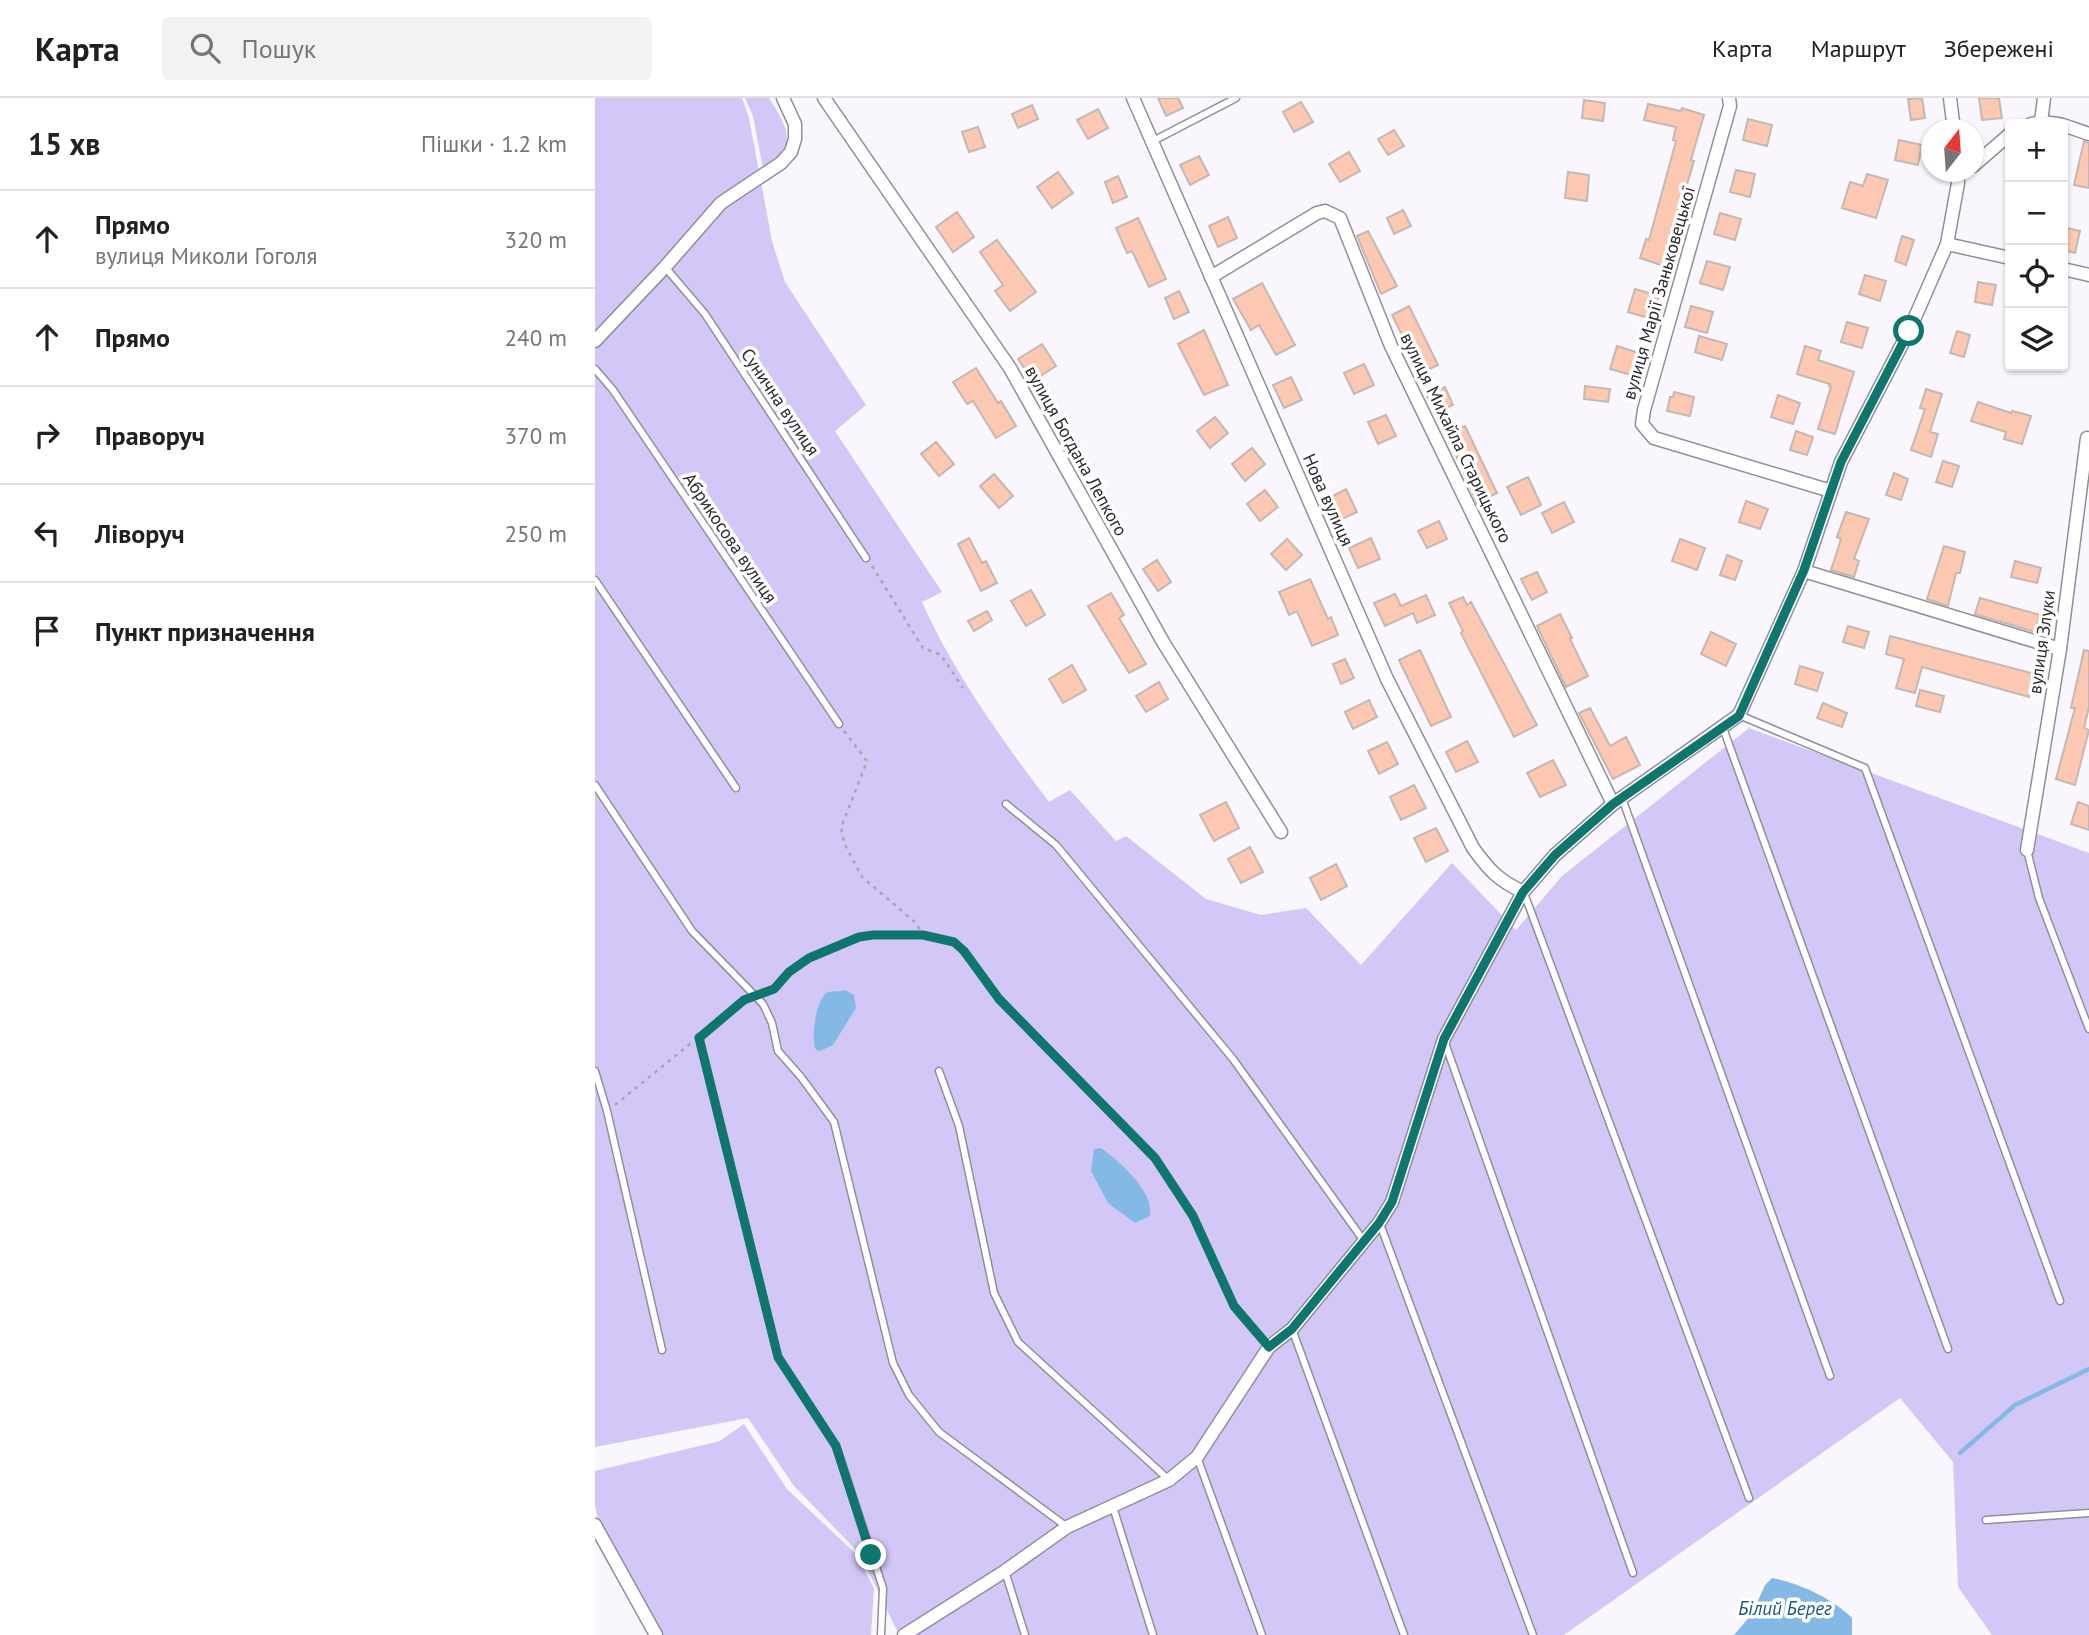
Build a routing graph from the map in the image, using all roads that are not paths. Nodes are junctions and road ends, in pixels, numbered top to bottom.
1 (783, 98) edge
2 (824, 98) edge
3 (1133, 98) edge
4 (1236, 98) edge
5 (1729, 98) edge
6 (1950, 98) edge
7 (2044, 98) edge
8 (1953, 119) edge
9 (2037, 119) edge
10 (2068, 127) edge
11 (2089, 134) edge
12 (2005, 138) edge
13 (1151, 142) junction
14 (1984, 156) edge
15 (1956, 182) edge
16 (1947, 244) junction
17 (2005, 257) edge
18 (665, 267) junction
19 (2068, 270) edge
20 (2089, 275) edge
21 (1211, 277) junction
22 (595, 341) edge
23 (595, 369) edge
24 (2087, 438) dead end
25 (1831, 491) junction
26 (866, 558) road end
27 (1804, 570) junction
28 (595, 580) edge
29 (2060, 649) junction
30 (1739, 716) junction
31 (839, 724) road end
32 (1723, 728) junction
33 (595, 785) edge
34 (736, 788) dead end
35 (1617, 801) junction
36 (1006, 804) dead end
37 (1281, 832) dead end
38 (2027, 850) joint
39 (1523, 892) junction
40 (999, 999) road end
41 (2089, 1028) edge
42 (699, 1038) road end
43 (1444, 1039) junction
44 (595, 1071) edge
45 (939, 1072) dead end
46 (1379, 1223) junction
47 (1364, 1241) junction
48 (2060, 1301) dead end
49 (1292, 1329) junction
50 (1269, 1347) junction
51 (1948, 1349) dead end
52 (662, 1350) dead end
53 (1831, 1376) dead end
54 (1197, 1457) junction
55 (1169, 1480) junction
56 (1749, 1498) dead end
57 (1113, 1507) junction
58 (2089, 1513) edge
59 (1986, 1520) dead end
60 (595, 1525) edge
61 (1067, 1528) junction
62 (1005, 1571) junction
63 (1633, 1573) dead end
64 (656, 1635) edge
65 (881, 1635) edge
66 (904, 1635) edge
67 (1025, 1635) edge
68 (1153, 1635) edge
69 (1262, 1635) edge
70 (1403, 1635) edge
71 (1533, 1635) edge

1 - 18 street
2 - 37 street, вулиця Богдана Лепкого
3 - 13 street, Нова вулиця
4 - 13 lane
5 - 25 street, вулиця Марії Заньковецької
6 - 8 street
7 - 9 street
10 - 11 street
12 - 14 street
13 - 21 street, Нова вулиця
15 - 16 street
16 - 17 street
16 - 25 street
18 - 22 street
18 - 26 lane, Сунична вулиця
19 - 20 street
21 - 35 street, вулиця Михайла Старицького
21 - 39 street, Нова вулиця
23 - 31 lane, Абрикосова вулиця
24 - 29 street, вулиця Злуки
25 - 27 street
27 - 29 street
27 - 30 street
28 - 34 lane
29 - 38 street, вулиця Злуки
30 - 32 street
30 - 48 lane
32 - 35 street
32 - 51 lane
33 - 61 lane
35 - 39 street
35 - 53 lane
36 - 47 lane
38 - 41 lane
39 - 43 street
39 - 56 lane
40 - 50 lane
42 - 65 lane
43 - 46 street
43 - 63 lane
44 - 52 lane
45 - 55 lane
46 - 47 street
46 - 71 lane
47 - 49 street
49 - 50 street
49 - 70 lane
50 - 54 street
54 - 55 street
54 - 69 lane
55 - 57 street
57 - 61 street
57 - 68 lane
58 - 59 lane
60 - 64 street
61 - 62 street
62 - 66 street
62 - 67 lane

